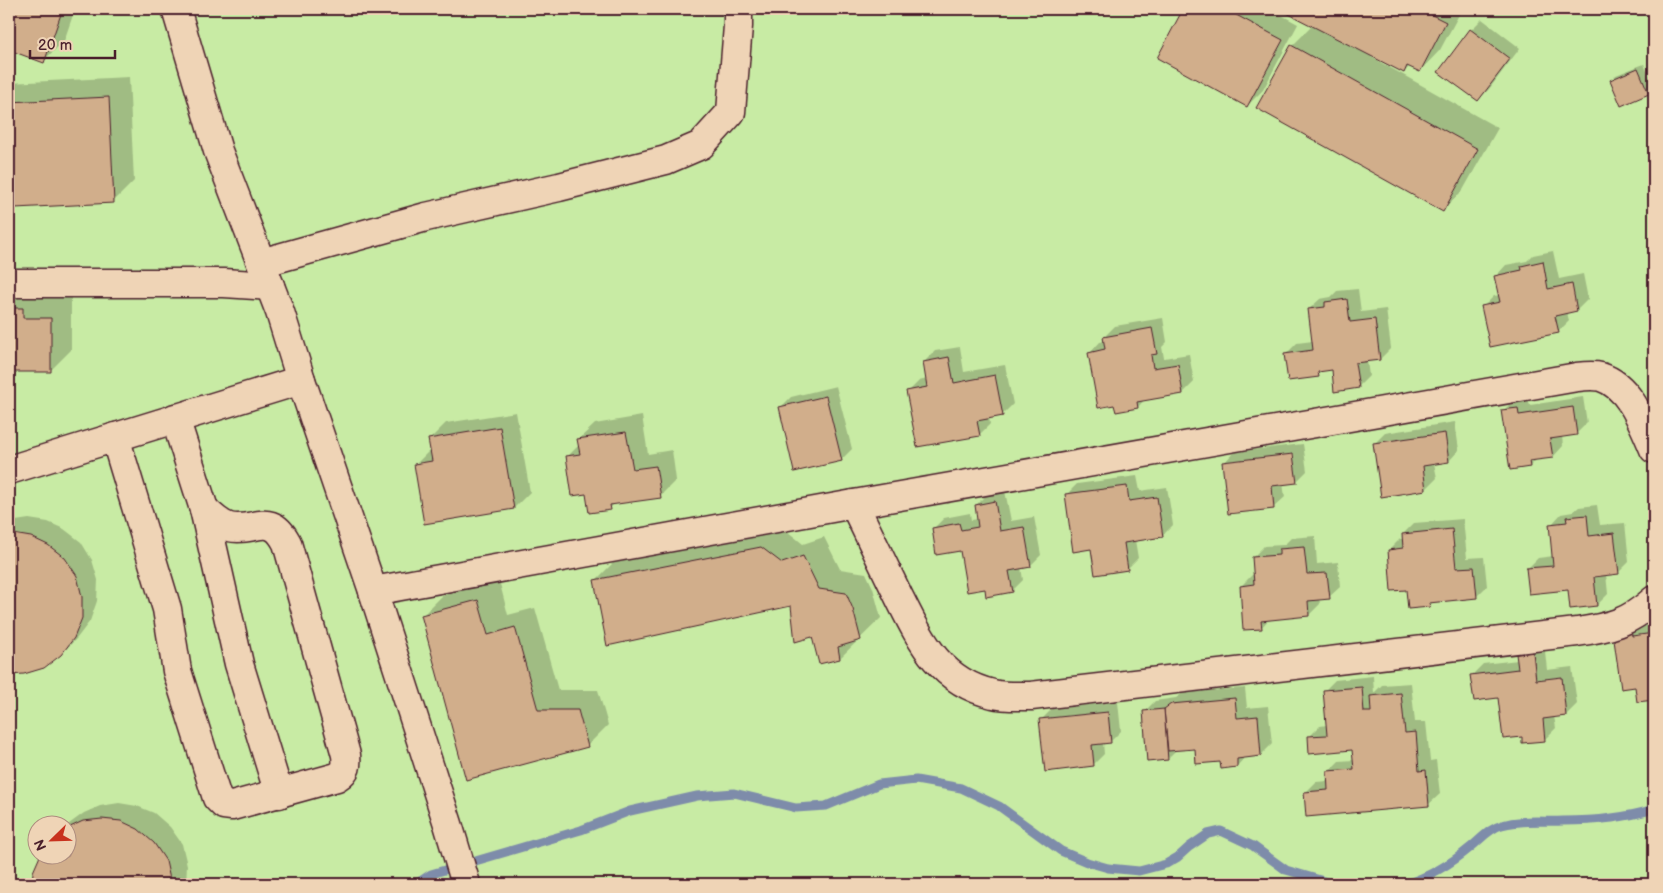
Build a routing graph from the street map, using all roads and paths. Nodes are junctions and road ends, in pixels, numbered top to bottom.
1 (176, 9) edge
2 (738, 9) edge
3 (266, 274) junction
4 (9, 282) edge
5 (301, 380) junction
6 (175, 418) junction
7 (115, 437) junction
8 (1654, 449) edge
9 (9, 470) edge
10 (854, 504) junction
11 (204, 509) junction
12 (373, 591) junction
13 (1654, 600) edge
14 (279, 794) junction
15 (466, 884) edge

1 - 3 street
2 - 3 street
3 - 4 street
3 - 5 street
5 - 6 street
5 - 12 street
6 - 7 street
6 - 11 street
7 - 9 street
7 - 14 street
8 - 10 street
10 - 12 street
10 - 13 street
11 - 14 street
11 - 14 street
12 - 15 street

